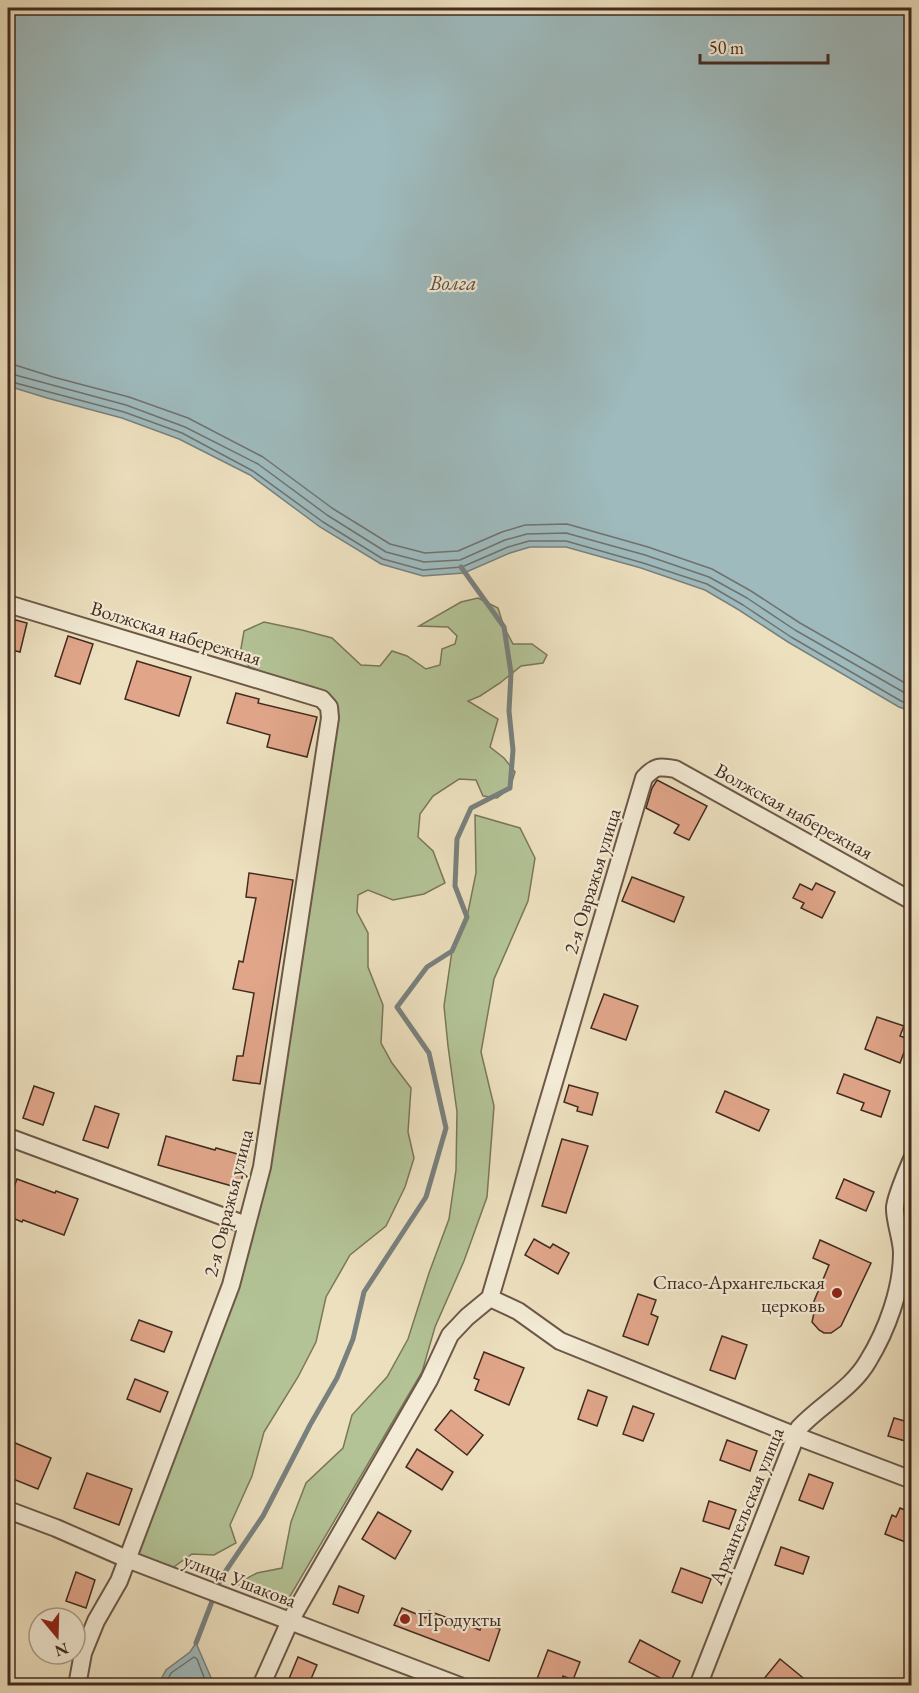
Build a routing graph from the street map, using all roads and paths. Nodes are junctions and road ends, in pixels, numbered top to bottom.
1 (8, 603) edge
2 (329, 707) joint
3 (653, 769) joint
4 (912, 901) edge
5 (8, 1137) edge
6 (912, 1159) edge
7 (246, 1225) junction
8 (490, 1298) junction
9 (796, 1436) junction
10 (912, 1480) edge
11 (8, 1510) edge
12 (127, 1559) junction
13 (290, 1621) junction
14 (77, 1686) edge
15 (261, 1686) edge
16 (460, 1686) edge
17 (698, 1686) edge

1 - 2 street, Волжская набережная
2 - 7 street, 2-я Овражья улица
3 - 4 street, Волжская набережная
3 - 8 street, 2-я Овражья улица
5 - 7 street
6 - 9 street, Архангельская улица
7 - 12 street, 2-я Овражья улица
8 - 9 street
8 - 13 street
9 - 10 street
9 - 17 street, Архангельская улица
11 - 12 street, улица Ушакова
12 - 13 street, улица Ушакова
12 - 14 street, 2-я Овражья улица
13 - 15 street
13 - 16 street, улица Ушакова

